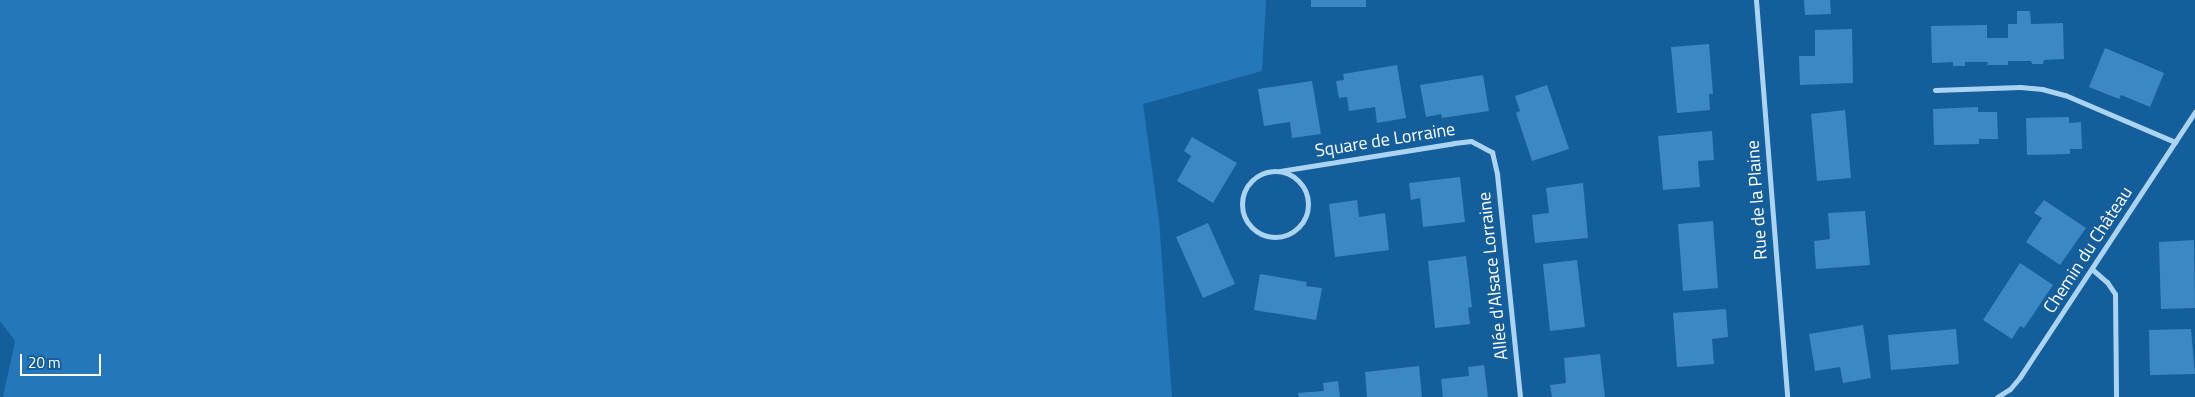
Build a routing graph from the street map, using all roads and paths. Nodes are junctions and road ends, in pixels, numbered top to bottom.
1 (1756, 0) edge
2 (1935, 90) dead end
3 (2195, 112) edge
4 (2175, 142) junction
5 (1492, 152) joint
6 (1280, 171) junction
7 (2093, 270) junction
8 (1520, 397) edge
9 (1786, 397) edge
10 (1997, 397) edge
11 (2116, 397) edge

1 - 9 street, Rue de la Plaine
2 - 4 street
3 - 4 street, Chemin du Château
4 - 7 street, Chemin du Château
5 - 6 street, Square de Lorraine
5 - 8 street, Allée d'Alsace Lorraine
6 - 6 street, Square de Lorraine
7 - 10 street, Chemin du Château
7 - 11 street

